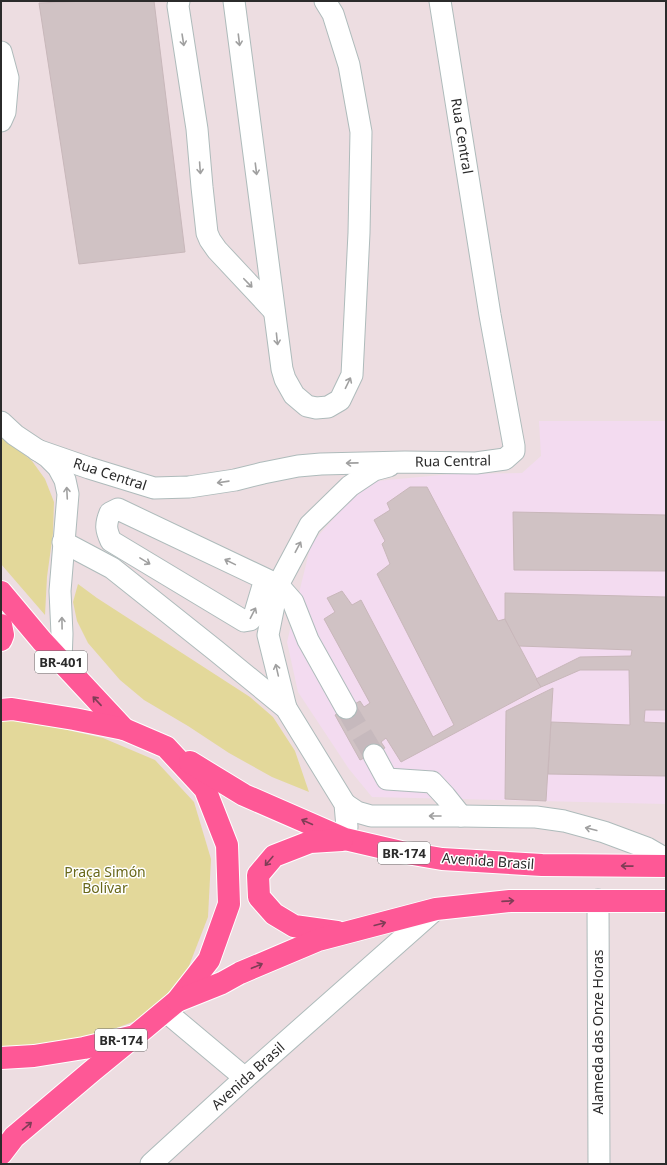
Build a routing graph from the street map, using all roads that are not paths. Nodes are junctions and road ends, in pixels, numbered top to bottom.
1 (179, 1) edge
2 (234, 1) edge
3 (325, 1) edge
4 (440, 1) edge
5 (1, 52) edge
6 (1, 121) edge
7 (274, 311) junction
8 (1, 422) edge
9 (37, 450) junction
10 (405, 462) junction
11 (64, 542) junction
12 (272, 582) junction
13 (1, 592) edge
14 (1, 625) edge
15 (1, 640) edge
16 (61, 662) junction
17 (286, 708) junction
18 (346, 708) tunnel mouth
19 (1, 710) edge
20 (124, 729) junction
21 (166, 747) junction
22 (374, 756) tunnel mouth
23 (345, 804) junction
24 (461, 816) junction
25 (345, 839) junction
26 (666, 859) edge
27 (666, 866) edge
28 (598, 900) junction
29 (666, 900) edge
30 (436, 909) junction
31 (344, 934) junction
32 (171, 1006) junction
33 (135, 1036) junction
34 (1, 1058) edge
35 (246, 1078) junction
36 (1, 1154) edge
37 (151, 1164) edge
38 (599, 1164) edge

1 -> 7 street
2 -> 7 street
7 -> 3 street
4 - 10 street, Rua Central
5 - 6 street
8 - 9 street
10 -> 9 street, Rua Central
11 -> 9 street
12 -> 10 street
16 -> 11 street
11 - 17 street
12 -> 12 street
17 -> 12 street
12 - 18 street
13 - 16 highway, BR-401
14 - 15 highway
20 -> 16 highway, BR-401
17 - 23 street
19 - 20 highway, BR-174
20 - 21 highway, BR-174
25 -> 21 highway, Avenida Brasil / BR-174
21 - 32 highway, BR-174
22 - 24 street
24 -> 23 street
23 - 25 street
26 -> 24 street
27 -> 25 highway, Avenida Brasil / BR-174
25 -> 31 highway
28 - 29 highway, BR-174
30 -> 28 highway, BR-174
28 - 38 street, Alameda das Onze Horas
31 -> 30 highway, BR-174
30 - 35 street, Avenida Brasil
32 -> 31 highway, BR-174
32 - 33 highway, BR-174
32 - 35 street
33 - 34 highway, BR-174
36 -> 33 highway, BR-174
35 - 37 street, Avenida Brasil

